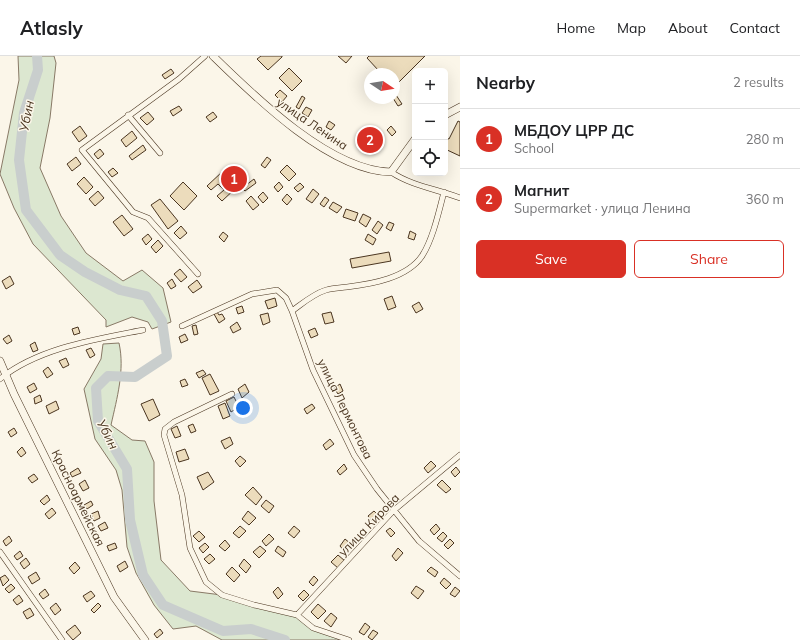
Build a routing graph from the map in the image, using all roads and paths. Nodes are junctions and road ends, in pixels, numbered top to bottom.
1 (205, 56) edge
2 (213, 56) edge
3 (460, 107) edge
4 (448, 113) edge
5 (128, 115) junction
6 (414, 140) edge
7 (160, 153) dead end
8 (391, 172) junction
9 (444, 192) junction
10 (460, 198) edge
11 (198, 274) dead end
12 (292, 311) junction
13 (182, 326) dead end
14 (144, 330) dead end
15 (0, 361) edge
16 (6, 374) junction
17 (0, 379) edge
18 (232, 394) dead end
19 (460, 455) edge
20 (393, 511) junction
21 (0, 552) edge
22 (460, 576) edge
23 (297, 615) junction
24 (62, 640) edge
25 (145, 640) edge
26 (349, 640) edge

1 - 5 street
2 - 8 street, улица Ленина
3 - 4 street
5 - 7 street
5 - 11 street
6 - 8 street
8 - 9 street, улица Ленина
9 - 10 street, улица Ленина
9 - 12 street
12 - 13 street, улица Лермонтова
12 - 20 street, улица Лермонтова
14 - 16 street
15 - 16 street, Красноармейская
16 - 17 street
16 - 25 street, Красноармейская
18 - 23 street
19 - 20 street, улица Кирова
20 - 22 street, улица Лермонтова
20 - 23 street, улица Кирова
21 - 24 street
23 - 26 street

